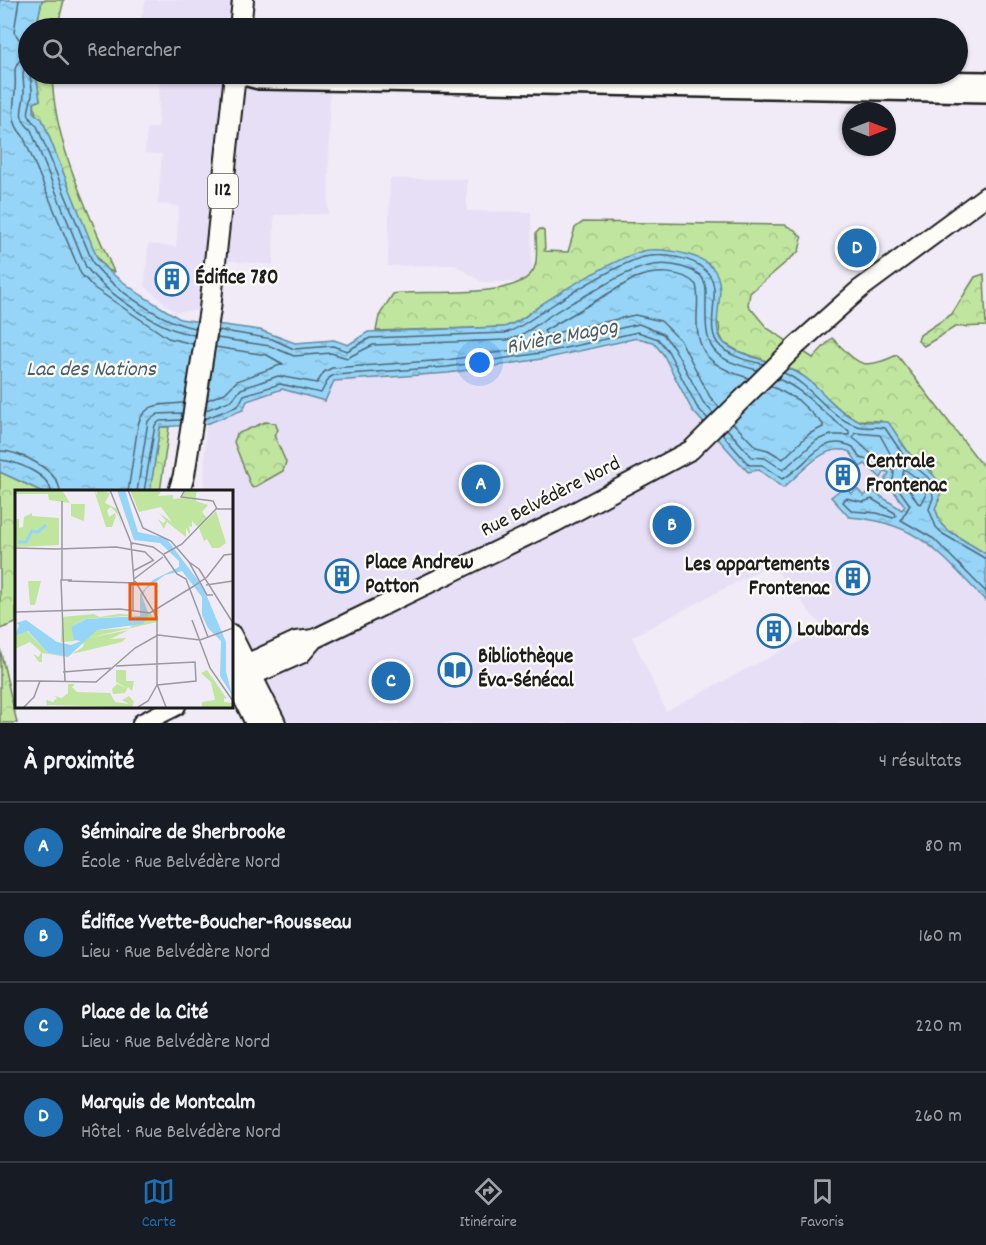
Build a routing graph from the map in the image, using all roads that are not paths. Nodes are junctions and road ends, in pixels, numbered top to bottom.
1 (243, 0) edge
2 (241, 18) edge
3 (968, 80) edge
4 (986, 80) edge
5 (236, 84) edge
6 (364, 84) edge
7 (986, 94) edge
8 (986, 196) edge
9 (183, 486) edge
10 (232, 641) edge
11 (238, 675) edge
12 (172, 708) edge
13 (142, 723) edge
14 (256, 723) edge
15 (275, 723) edge

1 - 2 main road
3 - 4 street
5 - 9 main road, 112
6 - 7 street
8 - 11 main road, Rue Belvédère Nord
10 - 11 main road
11 - 14 main road
11 - 15 main road
12 - 13 main road

